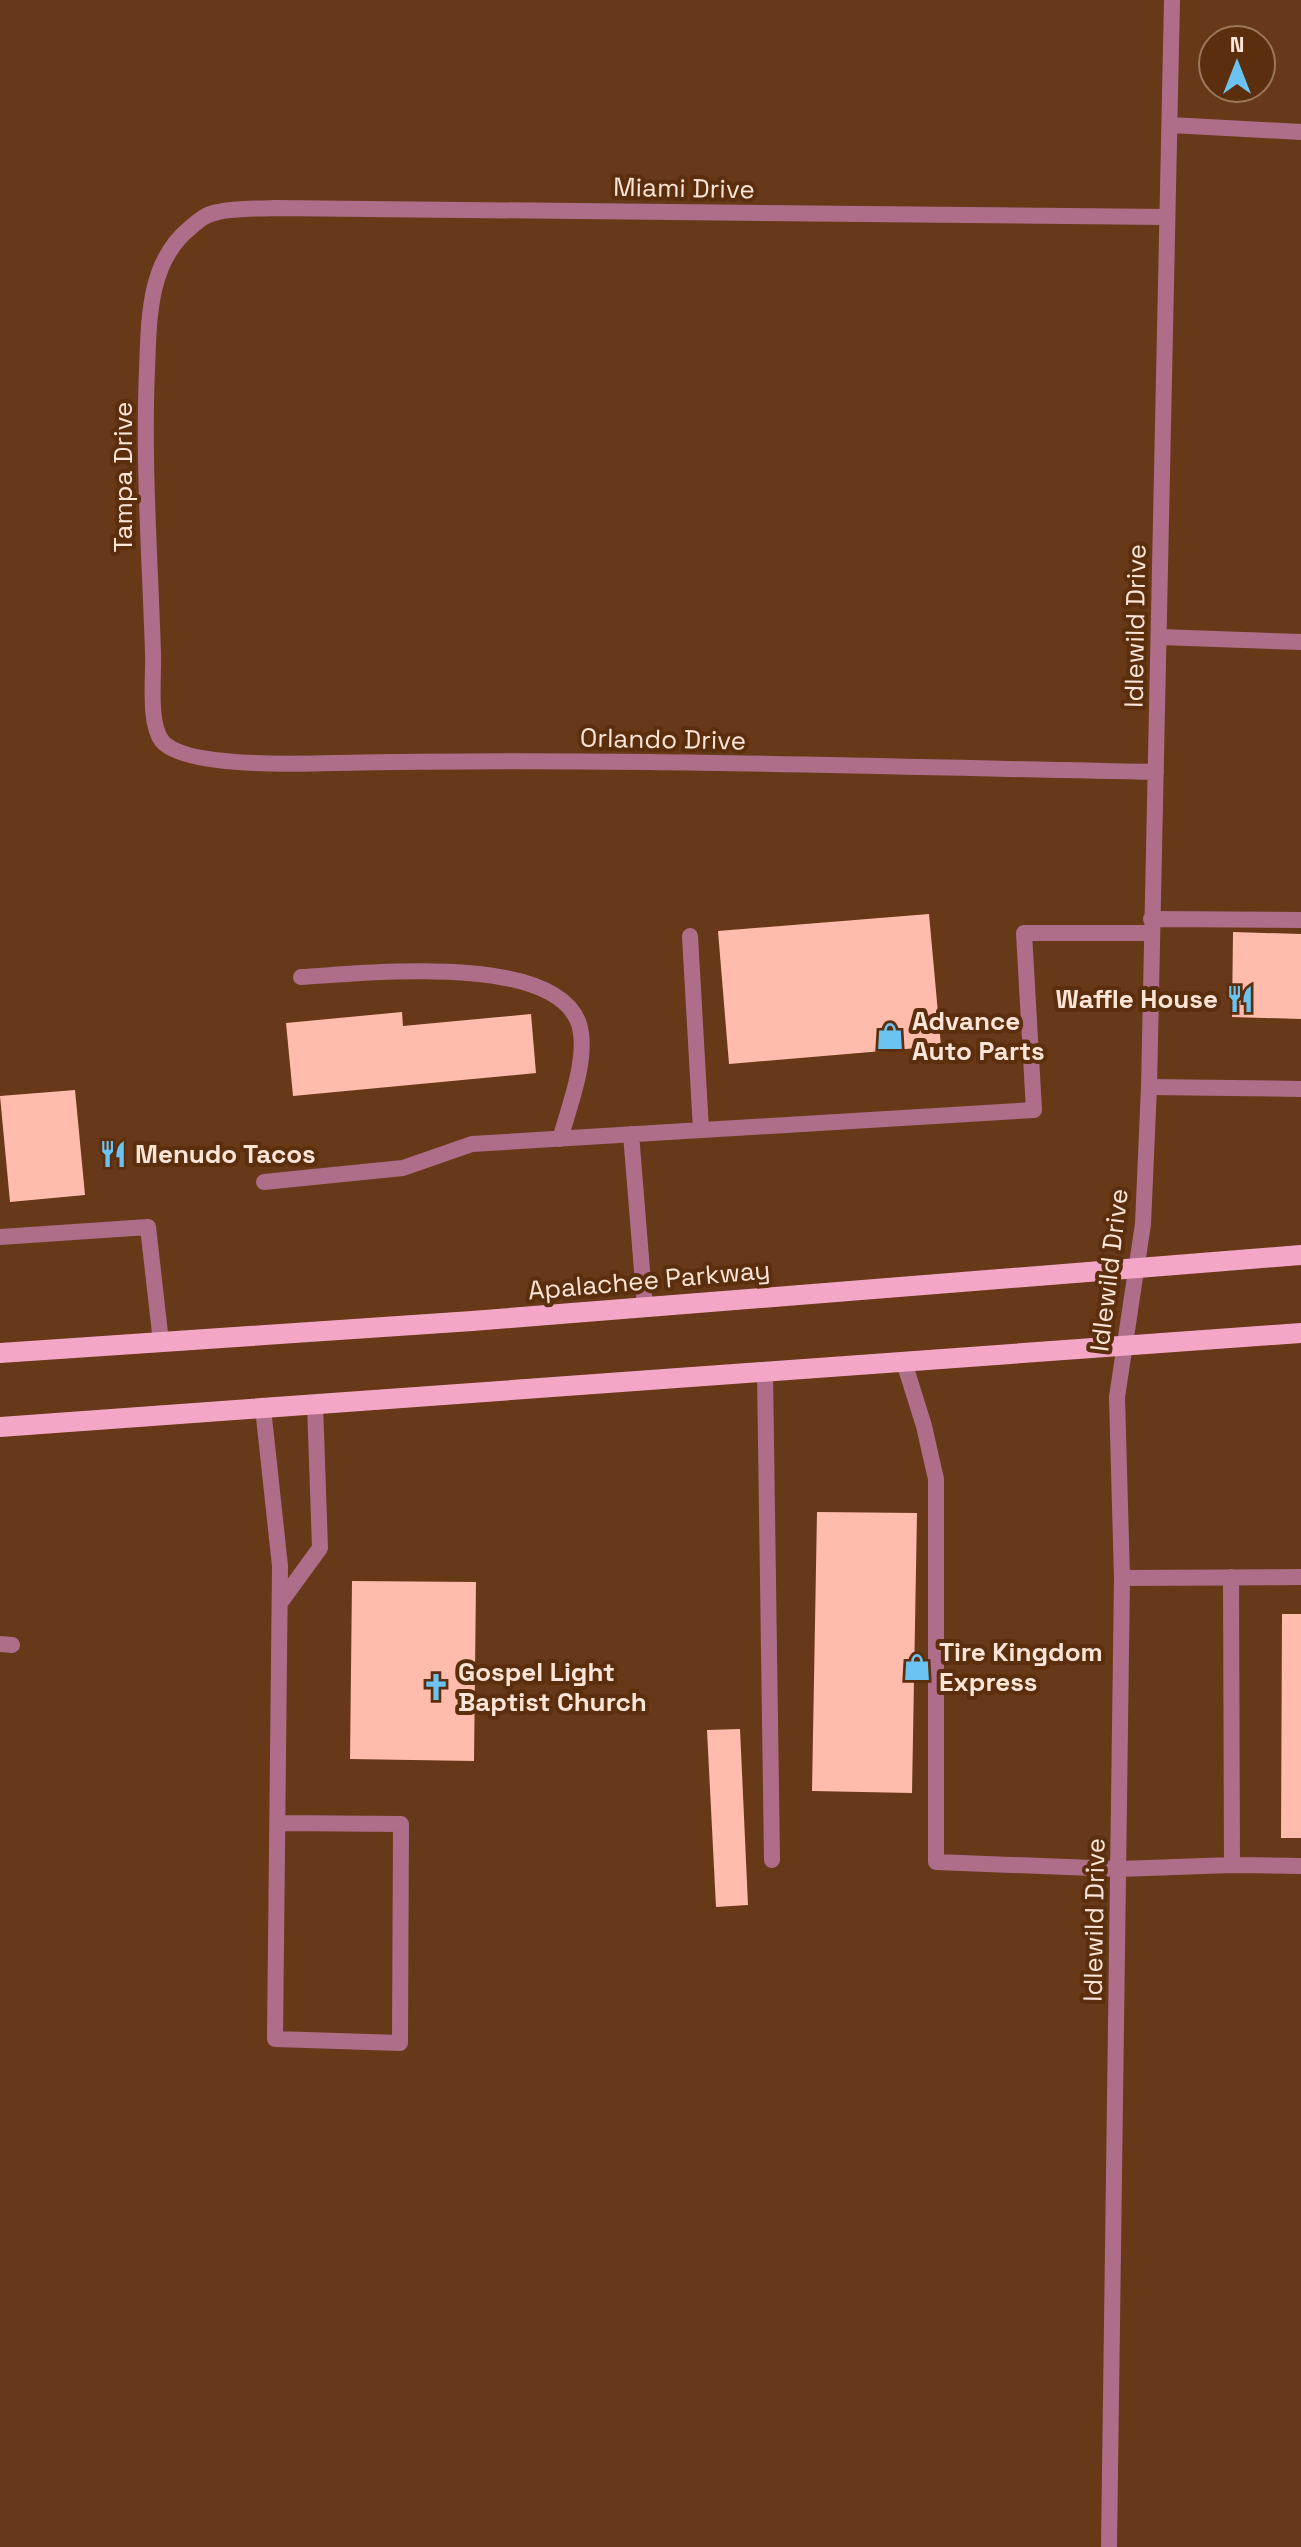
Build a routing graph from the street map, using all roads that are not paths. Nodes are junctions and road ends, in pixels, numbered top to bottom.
1 (1172, 0) edge
2 (1171, 125) junction
3 (1301, 132) edge
4 (202, 217) joint
5 (1166, 217) junction
6 (1160, 637) junction
7 (1301, 642) edge
8 (171, 748) joint
9 (1156, 772) junction
10 (1301, 920) edge
11 (1151, 926) junction
12 (690, 936) dead end
13 (301, 977) dead end
14 (1149, 1087) junction
15 (1301, 1089) edge
16 (701, 1130) junction
17 (631, 1134) junction
18 (560, 1139) junction
19 (264, 1182) dead end
20 (0, 1237) edge
21 (1301, 1255) edge
22 (1136, 1268) junction
23 (645, 1307) junction
24 (1301, 1333) edge
25 (161, 1342) junction
26 (1124, 1346) junction
27 (0, 1353) edge
28 (904, 1362) junction
29 (765, 1372) junction
30 (315, 1404) junction
31 (263, 1408) junction
32 (0, 1427) edge
33 (1231, 1577) junction
34 (1301, 1577) edge
35 (1122, 1578) junction
36 (280, 1603) junction
37 (278, 1823) junction
38 (772, 1860) dead end
39 (1232, 1865) junction
40 (1301, 1866) edge
41 (1119, 1869) junction
42 (1109, 2547) edge

1 - 2 street, Idlewild Drive
2 - 3 street
2 - 5 street, Idlewild Drive
4 - 5 street, Miami Drive
4 - 8 street, Tampa Drive
5 - 6 street, Idlewild Drive
6 - 7 street
6 - 9 street, Idlewild Drive
8 - 9 street, Orlando Drive
9 - 11 street, Idlewild Drive
10 - 11 street
11 - 14 street, Idlewild Drive
11 - 16 street
12 - 16 street
13 - 18 street
14 - 15 street
14 - 22 street, Idlewild Drive
16 - 17 street
17 - 18 street
17 - 23 street
18 - 19 street
20 - 25 street
21 - 22 main road, Apalachee Parkway
22 - 23 main road, Apalachee Parkway
22 - 26 street, Idlewild Drive
23 - 25 main road, Apalachee Parkway
24 - 26 main road
25 - 27 main road, Apalachee Parkway
26 - 28 main road
26 - 35 street, Idlewild Drive
28 - 29 main road
28 - 41 street
29 - 30 main road
29 - 38 street
30 - 31 main road
30 - 36 street
31 - 32 main road
31 - 36 street
33 - 34 street
33 - 35 street
33 - 39 street
35 - 41 street, Idlewild Drive
36 - 37 street
37 - 37 street
39 - 40 street
39 - 41 street
41 - 42 street, Idlewild Drive

